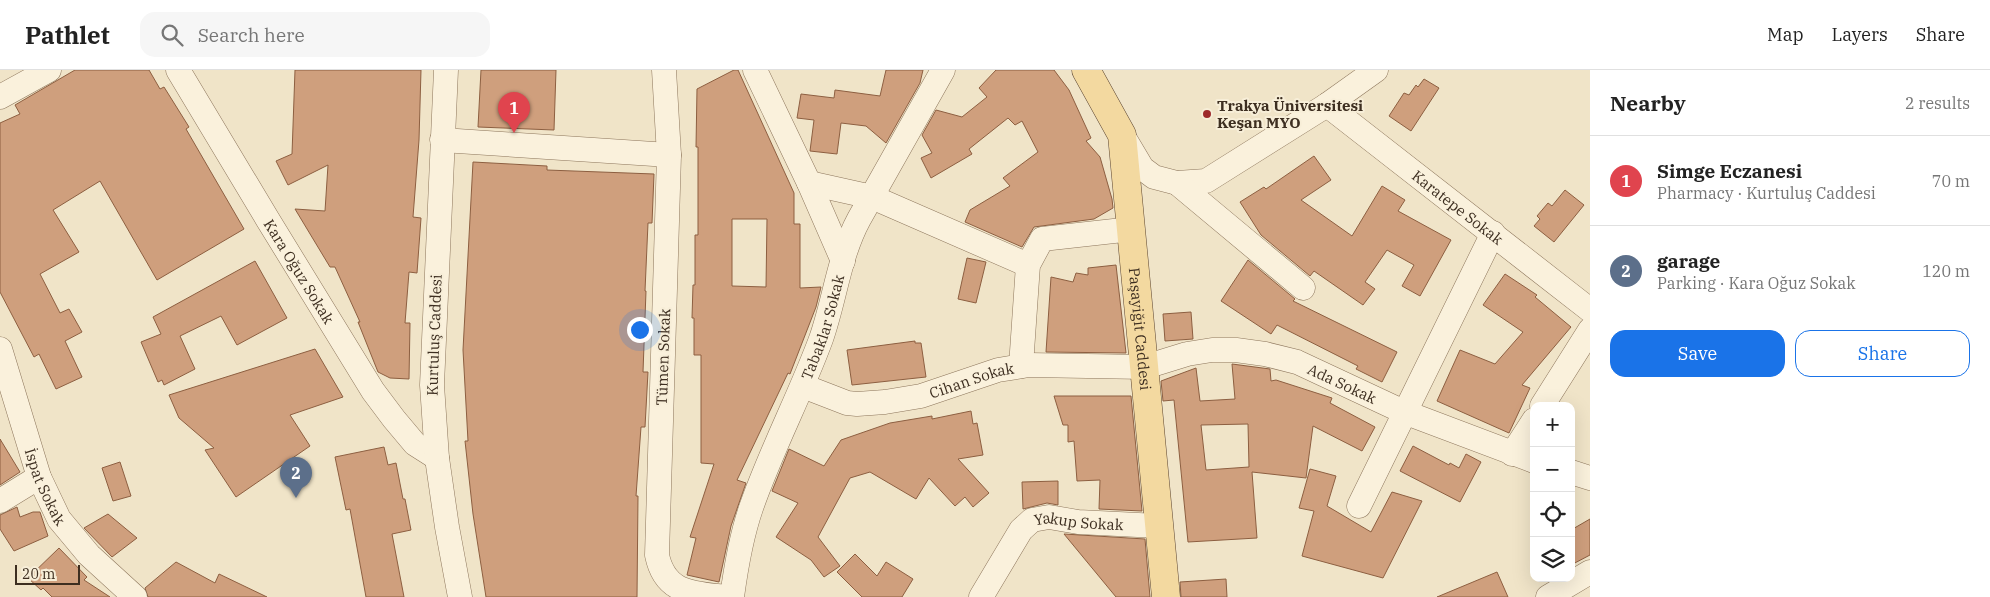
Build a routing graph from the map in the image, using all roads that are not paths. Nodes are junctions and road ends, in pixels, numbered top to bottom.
1 (49, 70) edge
2 (178, 70) edge
3 (446, 70) edge
4 (664, 70) edge
5 (755, 70) edge
6 (943, 70) edge
7 (1086, 70) edge
8 (1376, 70) edge
9 (0, 97) edge
10 (1327, 105) junction
11 (1122, 135) junction
12 (442, 140) junction
13 (669, 155) junction
14 (1168, 181) junction
15 (810, 183) junction
16 (872, 197) junction
17 (1130, 218) junction
18 (1493, 233) junction
19 (842, 261) junction
20 (1028, 265) junction
21 (1303, 288) dead end
22 (1590, 310) edge
23 (1590, 330) edge
24 (0, 349) edge
25 (1022, 366) junction
26 (1145, 367) junction
27 (803, 386) junction
28 (1545, 402) edge
29 (1404, 412) junction
30 (1530, 433) edge
31 (1523, 457) edge
32 (437, 458) junction
33 (1575, 473) edge
34 (39, 477) junction
35 (1590, 478) edge
36 (0, 501) edge
37 (1359, 506) dead end
38 (1158, 526) junction
39 (1590, 572) edge
40 (1554, 596) edge
41 (135, 597) edge
42 (460, 597) edge
43 (726, 597) edge
44 (732, 597) edge
45 (980, 597) edge
46 (1166, 597) edge

1 - 9 street
2 - 32 street, Kara Oğuz Sokak
3 - 12 street, Kurtuluş Caddesi
4 - 13 street, Tümen Sokak
5 - 15 street
6 - 16 street, Tabaklar Sokak
7 - 11 main road, Paşayiğit Caddesi
8 - 10 street
10 - 14 street
10 - 18 street, Karatepe Sokak
11 - 14 street
11 - 17 main road, Paşayiğit Caddesi
12 - 13 street
12 - 32 street, Kurtuluş Caddesi
13 - 43 street, Tümen Sokak
14 - 17 street
14 - 21 street
15 - 16 street
15 - 19 street
16 - 19 street, Tabaklar Sokak
16 - 20 street
17 - 20 street
17 - 26 main road, Paşayiğit Caddesi
18 - 22 street, Karatepe Sokak
18 - 29 street
19 - 27 street, Tabaklar Sokak
20 - 25 street
23 - 28 street
24 - 34 street, İspat Sokak
25 - 26 street, Cihan Sokak
25 - 27 street, Cihan Sokak
26 - 29 street, Ada Sokak
26 - 38 main road, Paşayiğit Caddesi
27 - 44 street, Tabaklar Sokak
29 - 31 street, Ada Sokak
29 - 37 street
30 - 31 street
32 - 42 street, Kurtuluş Caddesi
33 - 35 street
34 - 36 street
34 - 41 street, İspat Sokak
38 - 45 street, Yakup Sokak
38 - 46 main road, Paşayiğit Caddesi
39 - 40 street

